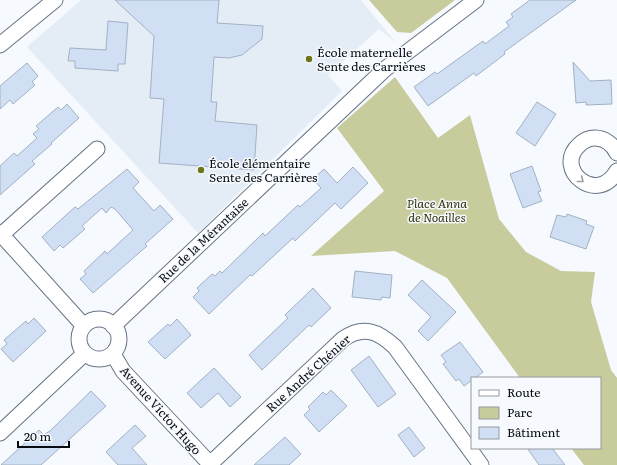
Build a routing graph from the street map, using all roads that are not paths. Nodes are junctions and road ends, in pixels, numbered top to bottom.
1 (55, 0) edge
2 (476, 0) edge
3 (0, 45) edge
4 (97, 149) dead end
5 (617, 153) edge
6 (616, 176) edge
7 (0, 234) edge
8 (84, 326) junction
9 (113, 326) junction
10 (84, 354) junction
11 (113, 354) junction
12 (0, 433) edge
13 (211, 464) edge
14 (481, 465) edge

1 - 3 street
2 - 9 street, Rue de la Mérantaise
4 - 7 street
5 -> 6 street
7 - 8 street
8 - 9 street
8 - 10 street
9 - 11 street
10 - 11 street
10 - 12 street
11 - 13 street, Avenue Victor Hugo
13 - 14 street, Rue André Chénier

